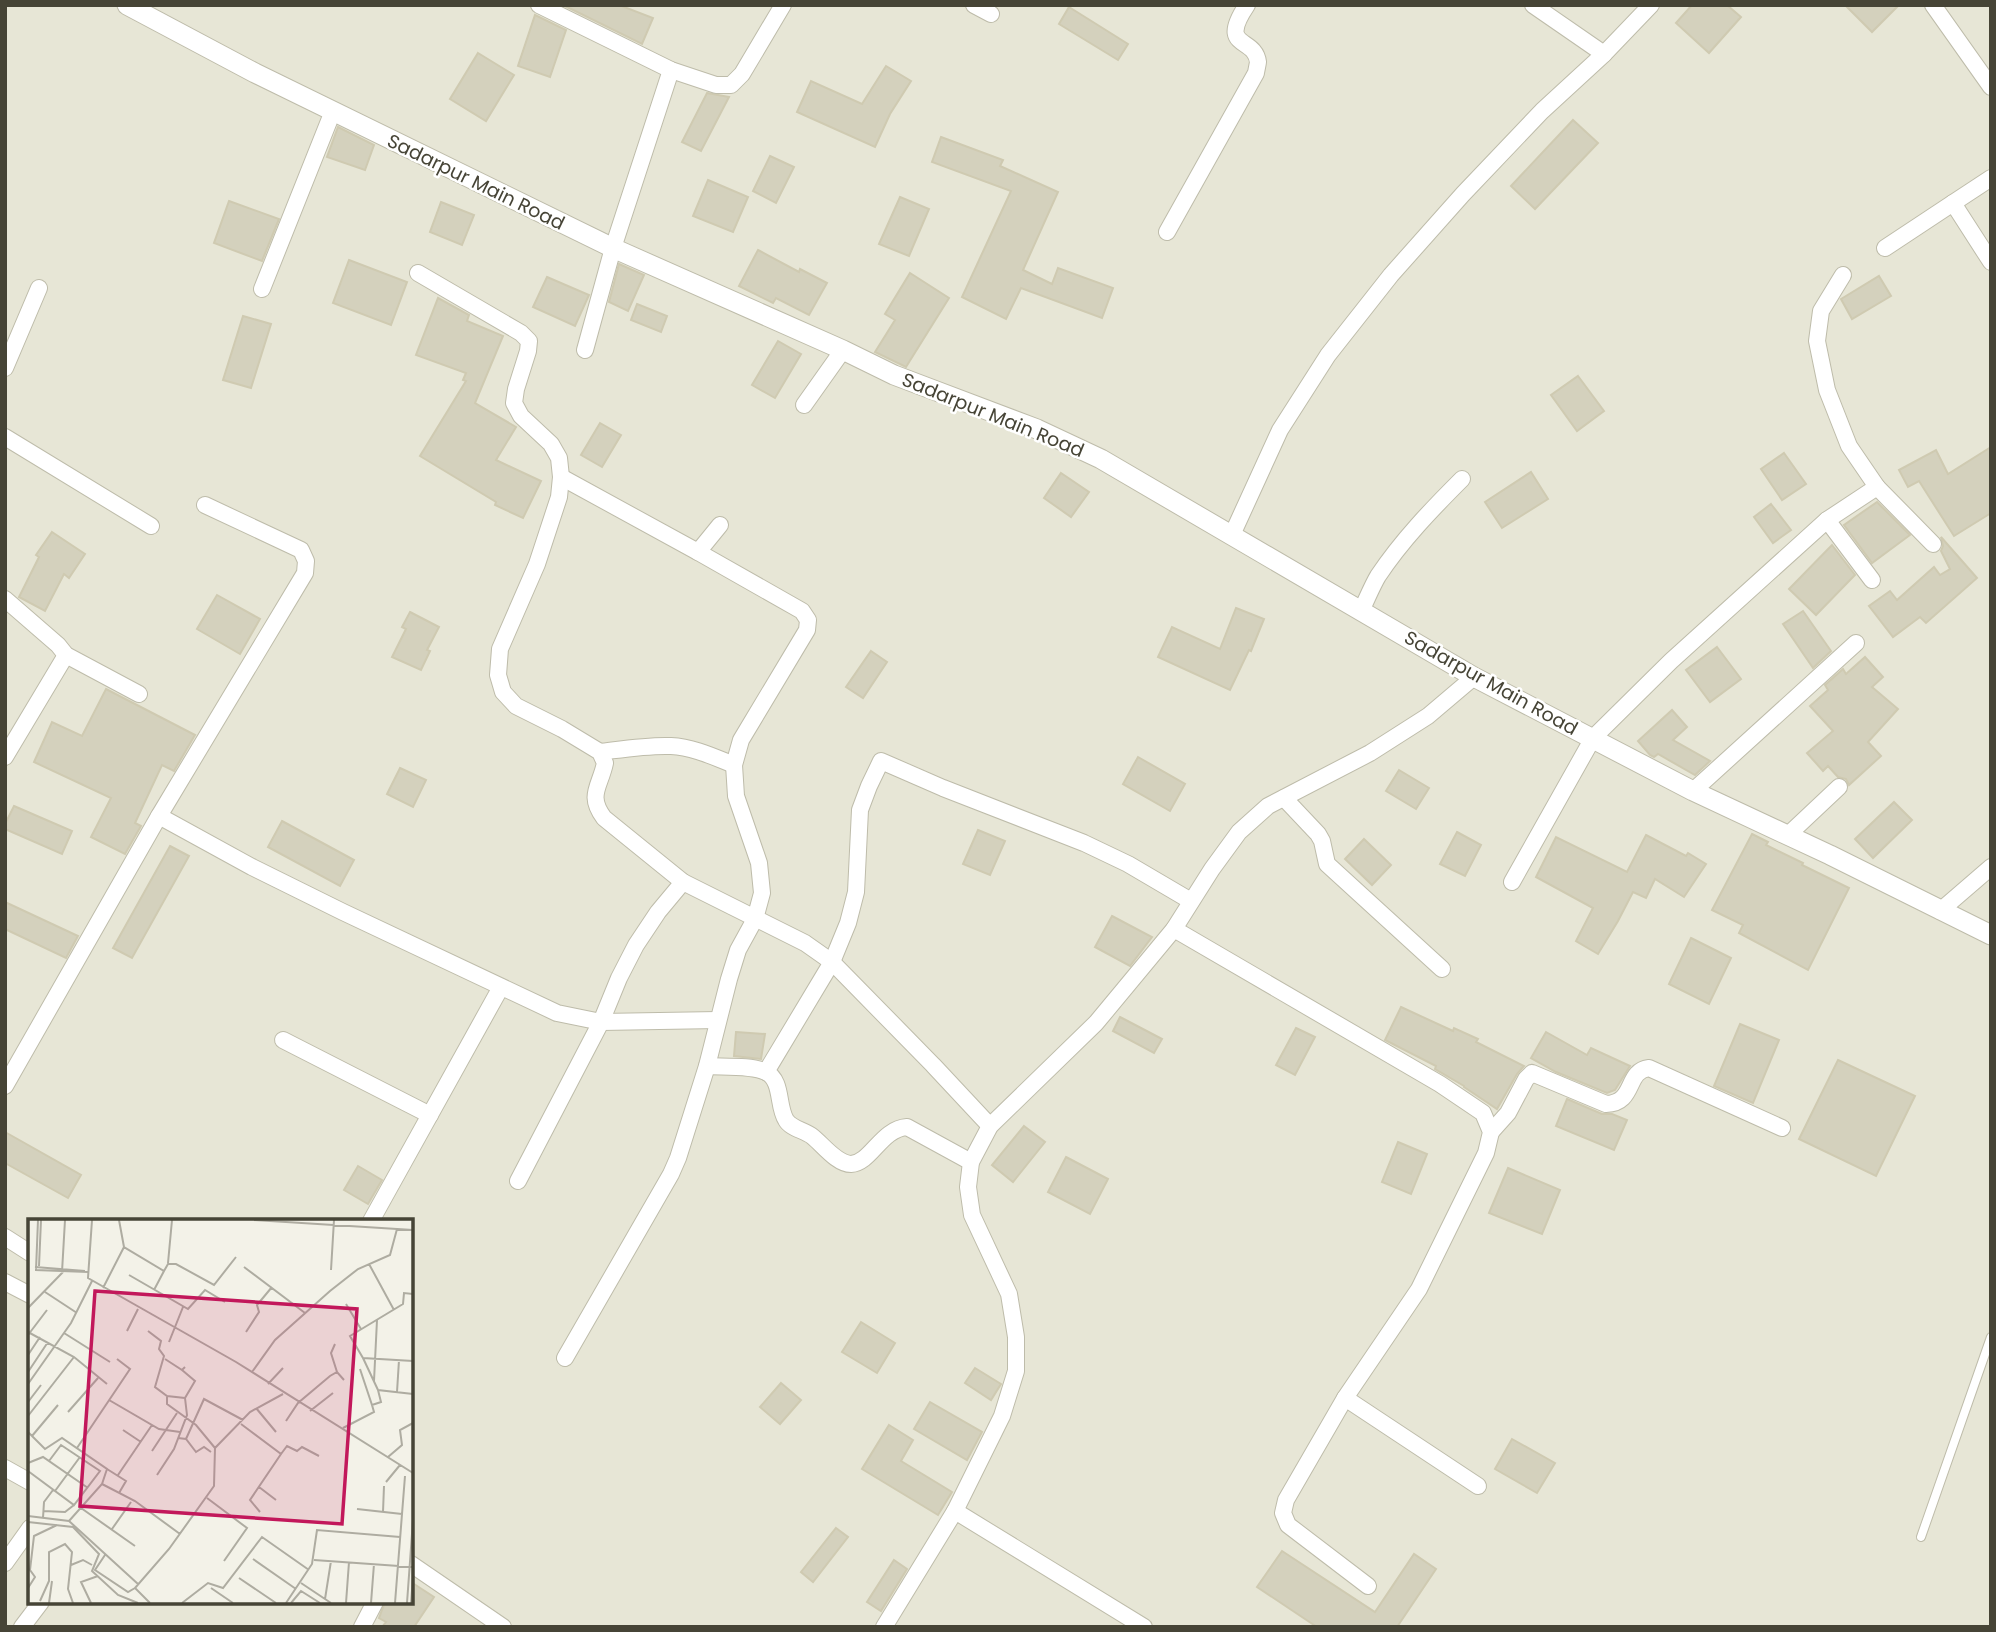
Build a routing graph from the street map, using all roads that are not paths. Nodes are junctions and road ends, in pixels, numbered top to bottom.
1 (127, 5) edge
2 (539, 5) edge
3 (783, 5) edge
4 (974, 5) edge
5 (1247, 5) edge
6 (1533, 5) edge
7 (1651, 5) edge
8 (1933, 5) edge
9 (991, 14) dead end
10 (1604, 54) junction
11 (671, 70) junction
12 (1991, 87) edge
13 (333, 111) junction
14 (1991, 178) edge
15 (1953, 203) junction
16 (1167, 232) dead end
17 (1885, 247) dead end
18 (613, 248) junction
19 (1991, 262) edge
20 (418, 273) dead end
21 (1843, 275) dead end
22 (39, 288) dead end
23 (262, 289) dead end
24 (584, 349) dead end
25 (843, 350) junction
26 (5, 368) edge
27 (804, 405) dead end
28 (5, 436) edge
29 (561, 477) junction
30 (1462, 479) dead end
31 (1877, 486) junction
32 (205, 505) dead end
33 (1827, 520) junction
34 (720, 525) dead end
35 (151, 526) dead end
36 (1233, 536) junction
37 (1933, 544) dead end
38 (698, 552) junction
39 (1872, 580) dead end
40 (5, 599) edge
41 (1361, 611) junction
42 (1856, 643) dead end
43 (66, 655) junction
44 (1474, 677) junction
45 (139, 694) dead end
46 (1592, 738) junction
47 (600, 752) junction
48 (5, 757) edge
49 (734, 765) junction
50 (1839, 787) dead end
51 (1693, 791) junction
52 (1284, 798) junction
53 (159, 816) junction
54 (1788, 835) junction
55 (1991, 867) edge
56 (682, 882) junction
57 (1512, 882) dead end
58 (1191, 901) junction
59 (1940, 911) junction
60 (755, 919) junction
61 (1174, 929) junction
62 (1991, 935) edge
63 (832, 962) junction
64 (1442, 969) dead end
65 (501, 987) junction
66 (718, 1020) junction
67 (601, 1022) junction
68 (283, 1040) dead end
69 (707, 1066) junction
70 (766, 1072) junction
71 (5, 1086) edge
72 (430, 1115) junction
73 (990, 1126) junction
74 (1782, 1128) dead end
75 (1491, 1132) junction
76 (971, 1162) junction
77 (519, 1181) dead end
78 (372, 1219) edge
79 (5, 1237) edge
80 (28, 1252) edge
81 (5, 1282) edge
82 (28, 1294) edge
83 (1991, 1337) edge
84 (565, 1358) dead end
85 (1345, 1398) junction
86 (5, 1468) edge
87 (28, 1481) edge
88 (1478, 1486) dead end
89 (955, 1511) junction
90 (28, 1531) edge
91 (1921, 1537) dead end
92 (5, 1563) edge
93 (413, 1565) edge
94 (1368, 1587) dead end
95 (39, 1604) edge
96 (374, 1604) edge
97 (22, 1627) edge
98 (362, 1627) edge
99 (503, 1627) edge
100 (884, 1627) edge
101 (1144, 1627) edge

1 - 13 street, Sadarpur Main Road
2 - 11 street
3 - 11 street
4 - 9 street
5 - 16 street
6 - 10 street
7 - 10 street
8 - 12 street
10 - 36 street
11 - 18 street
13 - 18 street, Sadarpur Main Road
13 - 23 street
14 - 15 street
15 - 17 street
15 - 19 street
18 - 24 street
18 - 25 street, Sadarpur Main Road
20 - 29 street
21 - 31 street
22 - 26 street
25 - 27 street
25 - 36 street, Sadarpur Main Road
28 - 35 street
29 - 38 street
29 - 47 street
30 - 41 street
31 - 33 street
31 - 37 street
32 - 53 street
33 - 39 street
33 - 46 street
34 - 38 street
36 - 41 street, Sadarpur Main Road
38 - 49 street
40 - 43 street
41 - 44 street, Sadarpur Main Road
42 - 51 street
43 - 45 street
43 - 48 street
44 - 46 street, Sadarpur Main Road
44 - 52 street
46 - 51 street, Sadarpur Main Road
46 - 57 street
47 - 49 street
47 - 56 street
49 - 60 street
50 - 54 street
51 - 54 street, Sadarpur Main Road
52 - 58 street
52 - 64 street
53 - 65 street
53 - 71 street
54 - 59 street, Sadarpur Main Road
55 - 59 street
56 - 60 street
56 - 67 street
58 - 61 street
58 - 63 street
59 - 62 street, Sadarpur Main Road
60 - 63 street
60 - 66 street
61 - 73 street
61 - 75 street
63 - 70 street
63 - 73 street
65 - 67 street
65 - 72 street
66 - 67 street
66 - 69 street
67 - 77 street
68 - 72 street
69 - 70 street
69 - 84 street
70 - 76 street
72 - 78 street
73 - 76 street
74 - 75 street
75 - 85 street
76 - 89 street
79 - 80 street
81 - 82 street
83 - 91 lane
85 - 88 street
85 - 94 street
86 - 87 street
89 - 100 street
89 - 101 street
90 - 92 street
93 - 99 street
95 - 97 street
96 - 98 street

